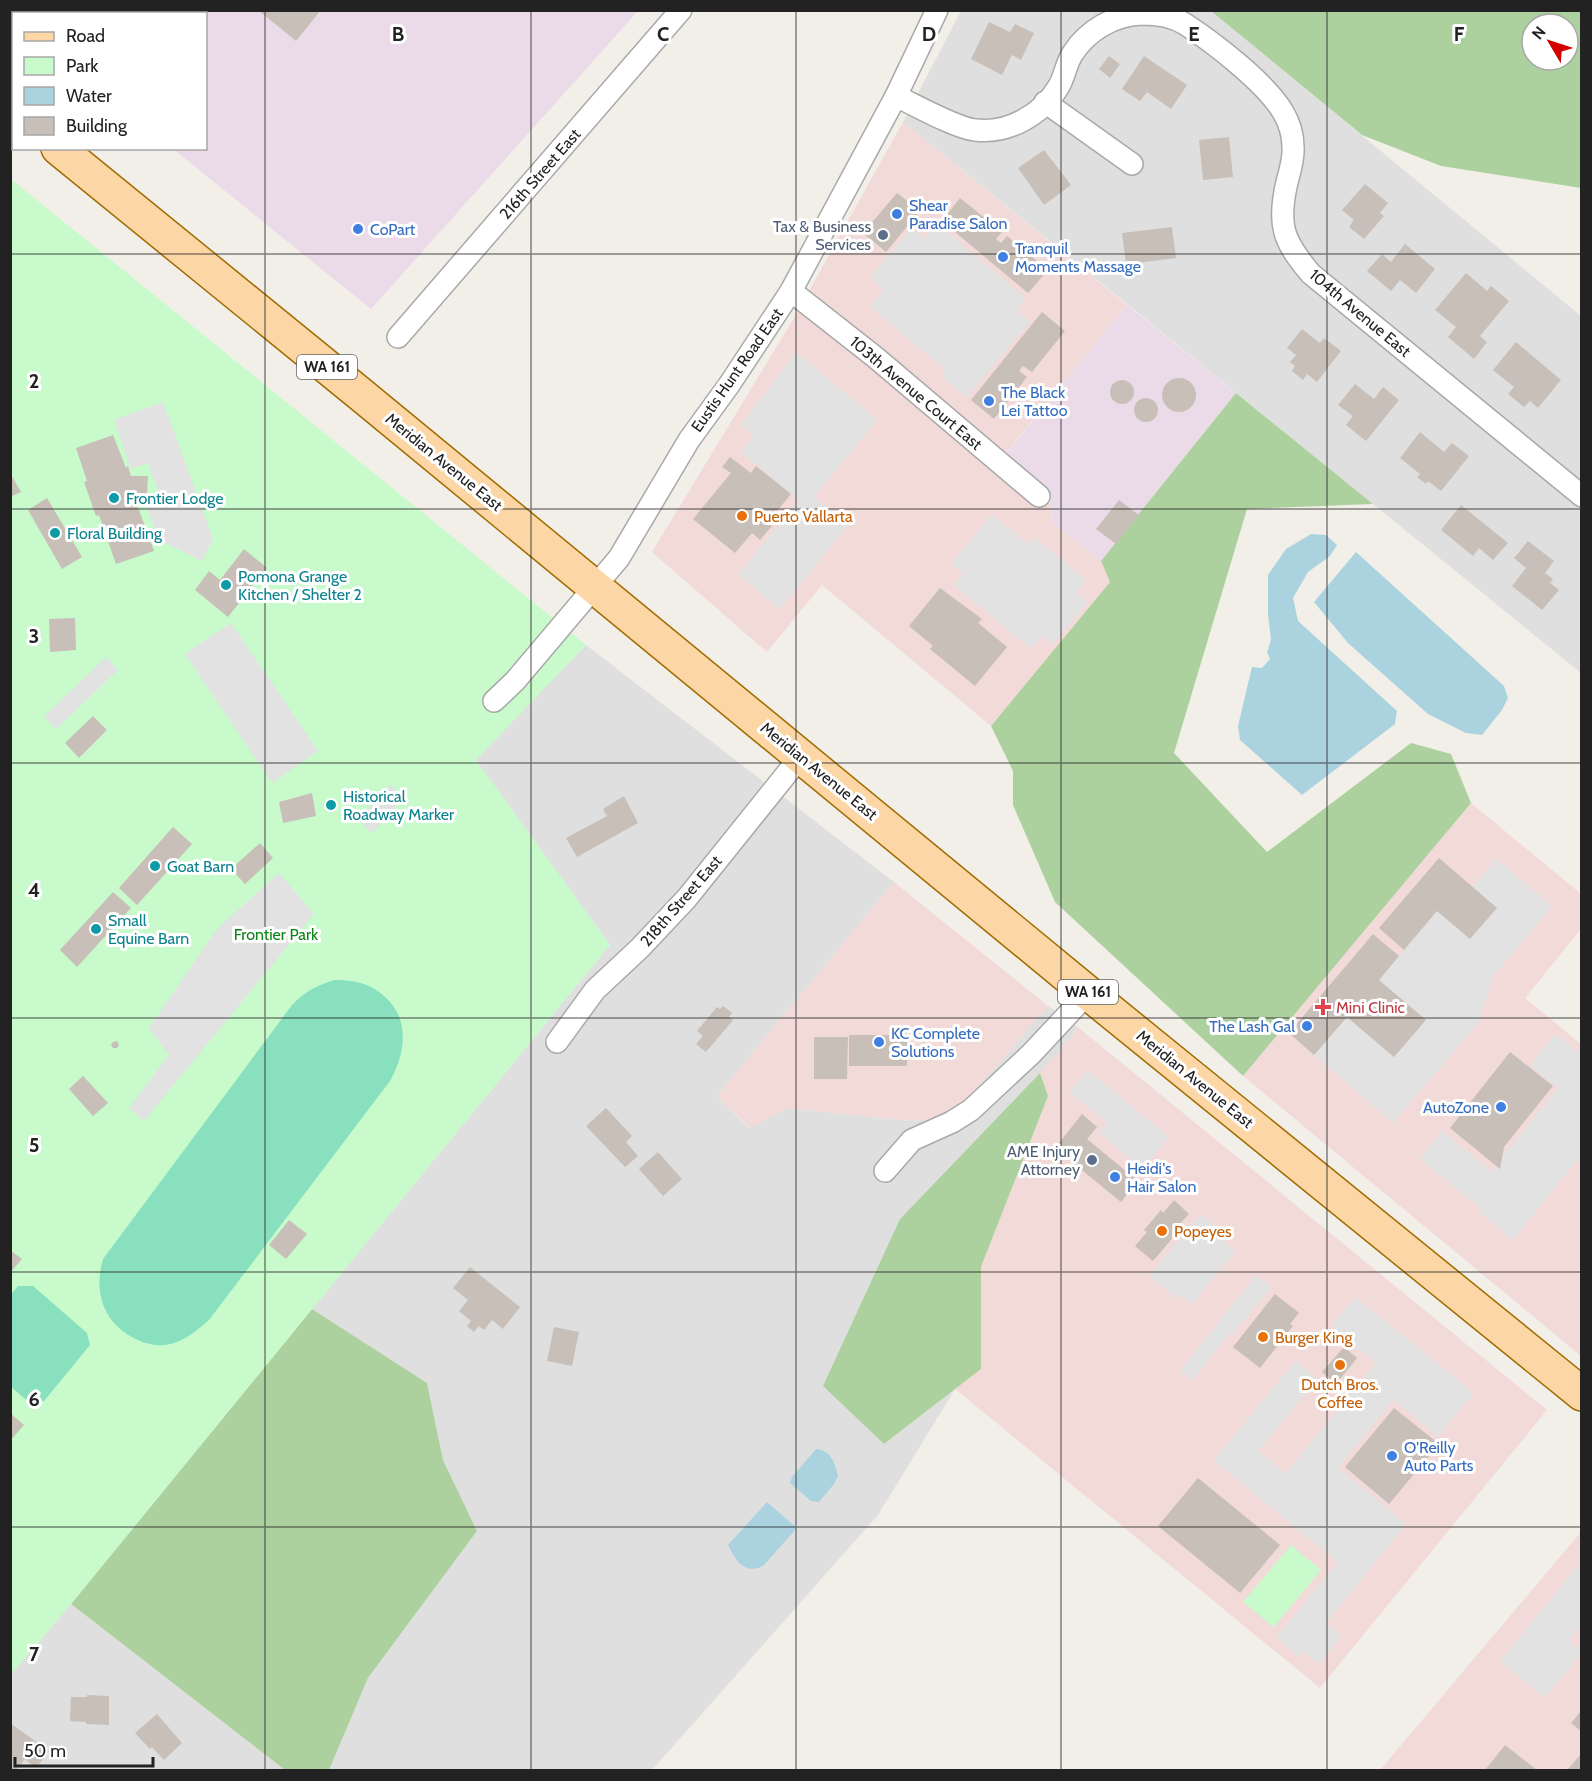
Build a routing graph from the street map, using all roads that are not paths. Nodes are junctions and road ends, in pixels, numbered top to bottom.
1 (681, 10) edge
2 (937, 10) edge
3 (896, 96) junction
4 (1045, 102) junction
5 (60, 150) edge
6 (1132, 164) dead end
7 (791, 291) junction
8 (398, 337) dead end
9 (1039, 496) dead end
10 (1581, 496) edge
11 (596, 587) junction
12 (494, 701) dead end
13 (801, 756) junction
14 (1088, 993) junction
15 (557, 1042) dead end
16 (885, 1171) dead end
17 (1581, 1394) edge

1 - 8 street, 216th Street East
2 - 3 street, Eustis Hunt Road East
3 - 4 street, 104th Avenue East
3 - 7 street, Eustis Hunt Road East
4 - 6 street
4 - 10 street, 104th Avenue East
5 - 11 main road, Meridian Avenue East / WA 161
7 - 9 street, 103th Avenue Court East
7 - 11 street, Eustis Hunt Road East
11 - 12 street, Eustis Hunt Road East
11 - 13 main road, Meridian Avenue East / WA 161
13 - 14 main road, Meridian Avenue East / WA 161
13 - 15 street, 218th Street East
14 - 16 street
14 - 17 main road, Meridian Avenue East / WA 161

